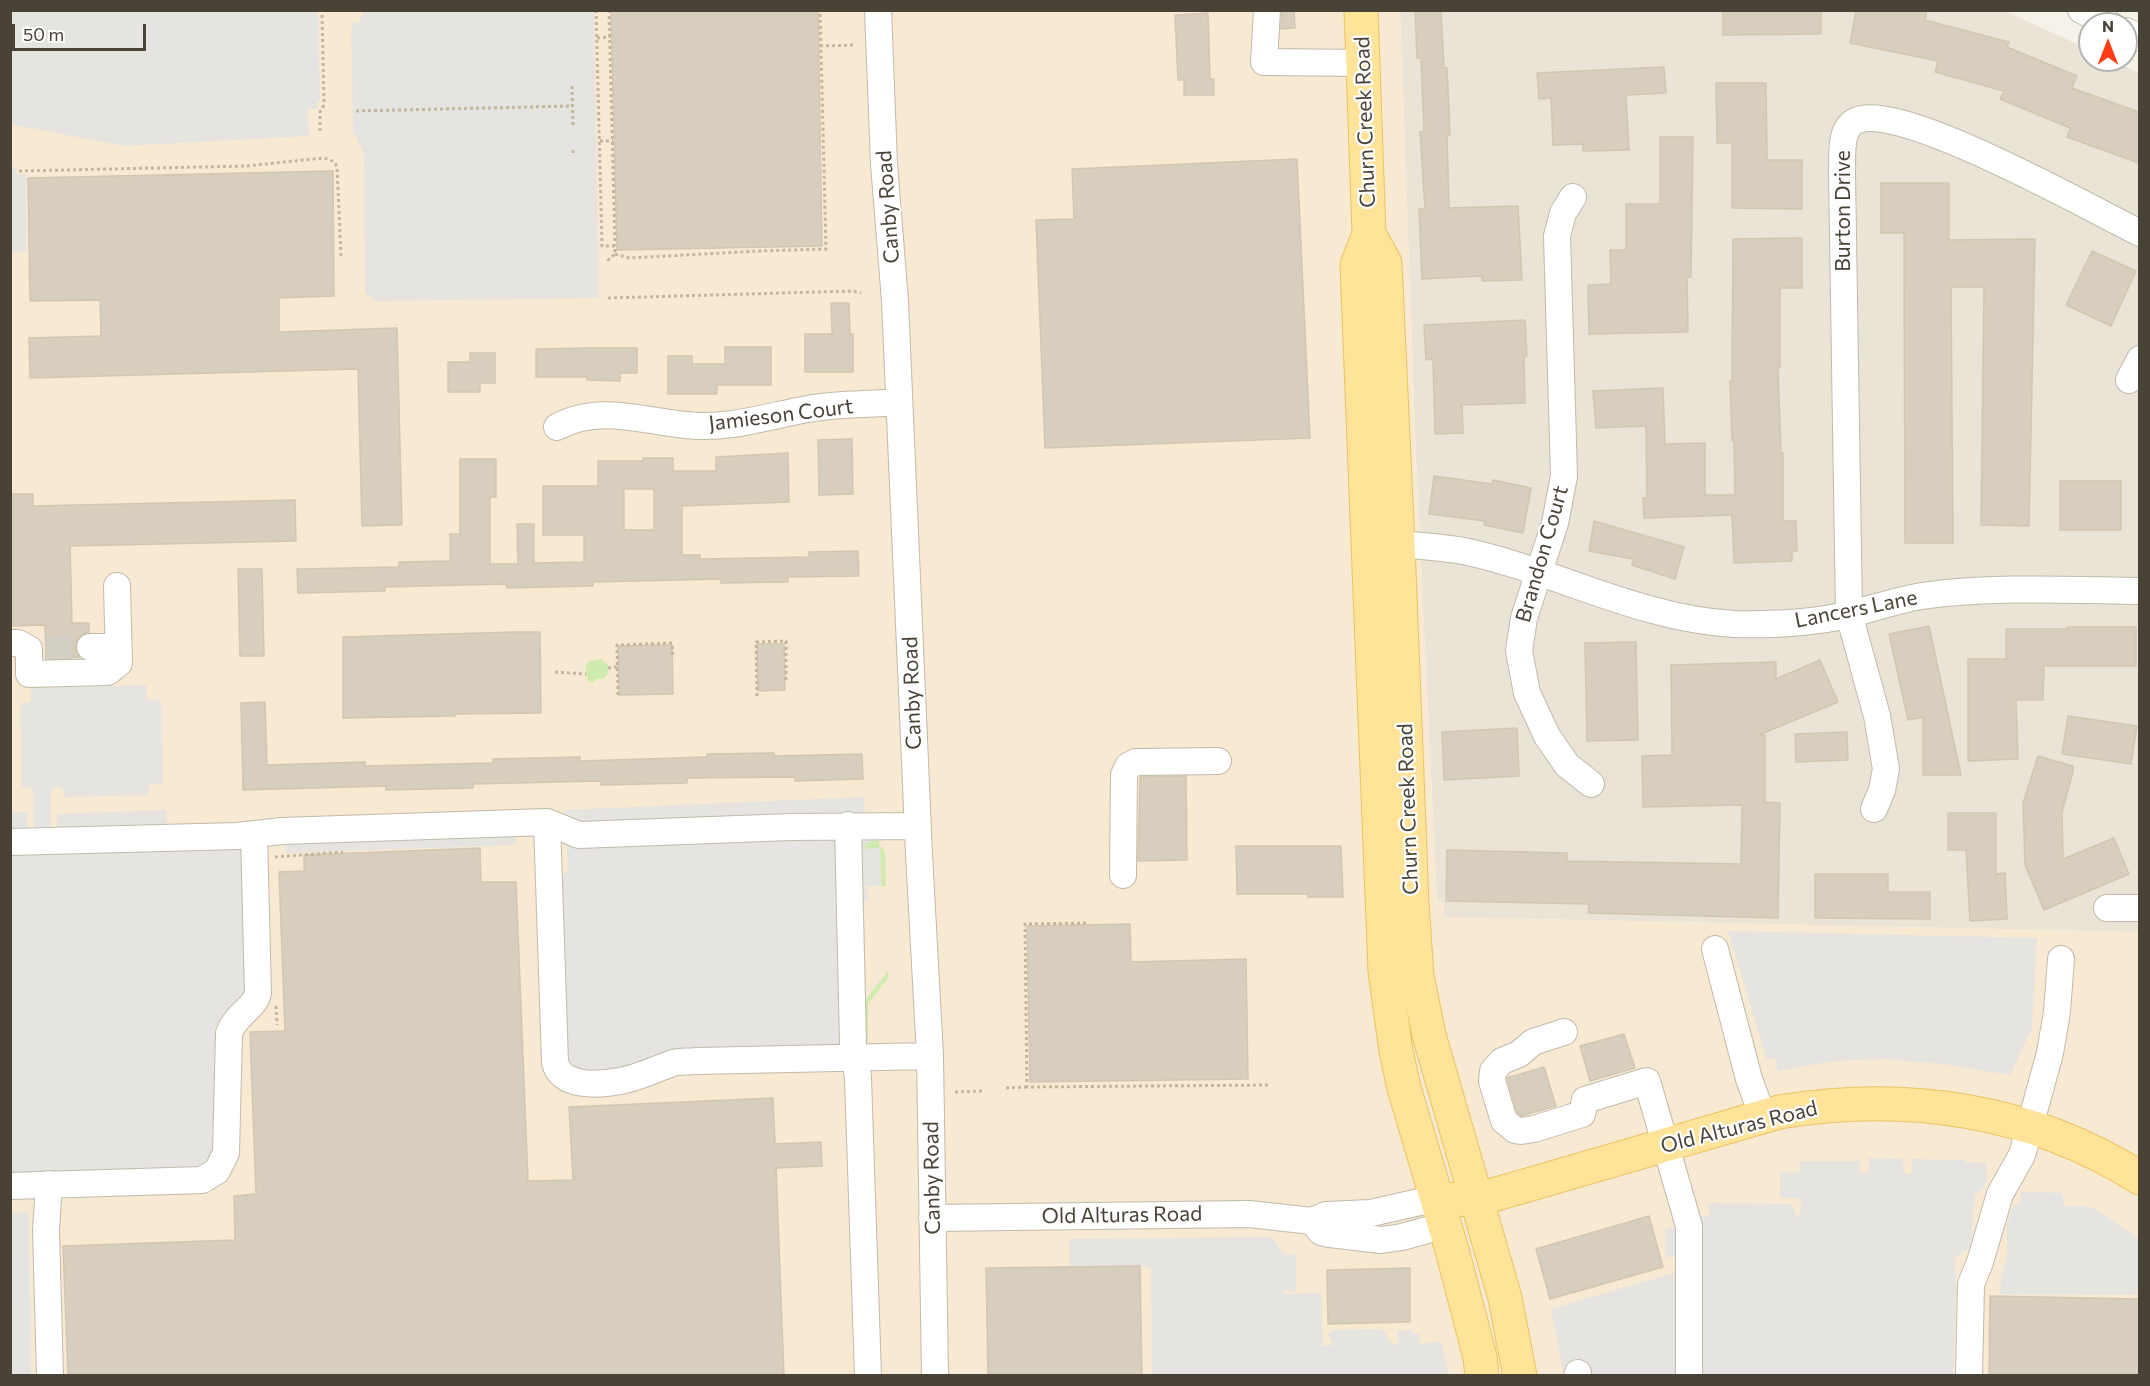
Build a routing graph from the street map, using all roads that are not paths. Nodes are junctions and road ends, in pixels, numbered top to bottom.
1 (878, 10) edge
2 (1267, 10) edge
3 (1361, 10) edge
4 (1363, 63) junction
5 (1573, 197) dead end
6 (2139, 233) edge
7 (899, 402) junction
8 (557, 427) dead end
9 (1383, 542) junction
10 (1538, 574) junction
11 (117, 586) dead end
12 (2139, 591) edge
13 (1849, 614) junction
14 (90, 647) tunnel mouth
15 (118, 647) junction
16 (25, 659) edge
17 (1218, 761) dead end
18 (1591, 784) dead end
19 (1874, 808) dead end
20 (547, 822) junction
21 (848, 825) junction
22 (918, 826) junction
23 (254, 834) junction
24 (10, 842) edge
25 (1123, 875) dead end
26 (2107, 908) dead end
27 (2139, 908) edge
28 (1715, 949) dead end
29 (2061, 959) dead end
30 (1564, 1032) dead end
31 (930, 1056) junction
32 (854, 1058) junction
33 (1763, 1117) junction
34 (2029, 1126) junction
35 (1666, 1144) junction
36 (2139, 1178) edge
37 (49, 1184) junction
38 (10, 1186) edge
39 (1476, 1200) junction
40 (1441, 1212) junction
41 (932, 1218) junction
42 (50, 1376) edge
43 (868, 1376) edge
44 (935, 1376) edge
45 (1482, 1376) edge
46 (1520, 1376) edge
47 (1689, 1376) edge
48 (1969, 1376) edge

1 - 7 street, Canby Road
2 - 4 street
3 - 4 main road, Churn Creek Road
4 - 9 main road, Churn Creek Road
5 - 10 street, Brandon Court
6 - 13 street, Burton Drive
7 - 8 street, Jamieson Court
7 - 22 street, Canby Road
9 - 10 street, Lancers Lane
9 - 39 main road, Churn Creek Road
9 - 40 main road, Churn Creek Road
10 - 13 street, Lancers Lane
10 - 18 street, Brandon Court
11 - 15 street
12 - 13 street, Lancers Lane
13 - 19 street, Burton Drive
14 - 15 street
15 - 16 street
17 - 25 street
20 - 21 street
20 - 23 street
20 - 32 street
21 - 22 street
21 - 32 street
22 - 31 street, Canby Road
23 - 24 street
23 - 37 street
26 - 27 street
28 - 33 street
29 - 34 street
30 - 35 street
31 - 32 street
31 - 41 street, Canby Road
32 - 43 street
33 - 34 main road, Old Alturas Road
33 - 35 main road, Old Alturas Road
34 - 36 main road, Old Alturas Road
34 - 48 street
35 - 39 main road, Old Alturas Road
35 - 47 street
37 - 38 street
37 - 42 street
39 - 40 main road, Old Alturas Road
39 - 46 main road, Churn Creek Road
40 - 41 street, Old Alturas Road
40 - 45 main road, Churn Creek Road
41 - 44 street, Canby Road

